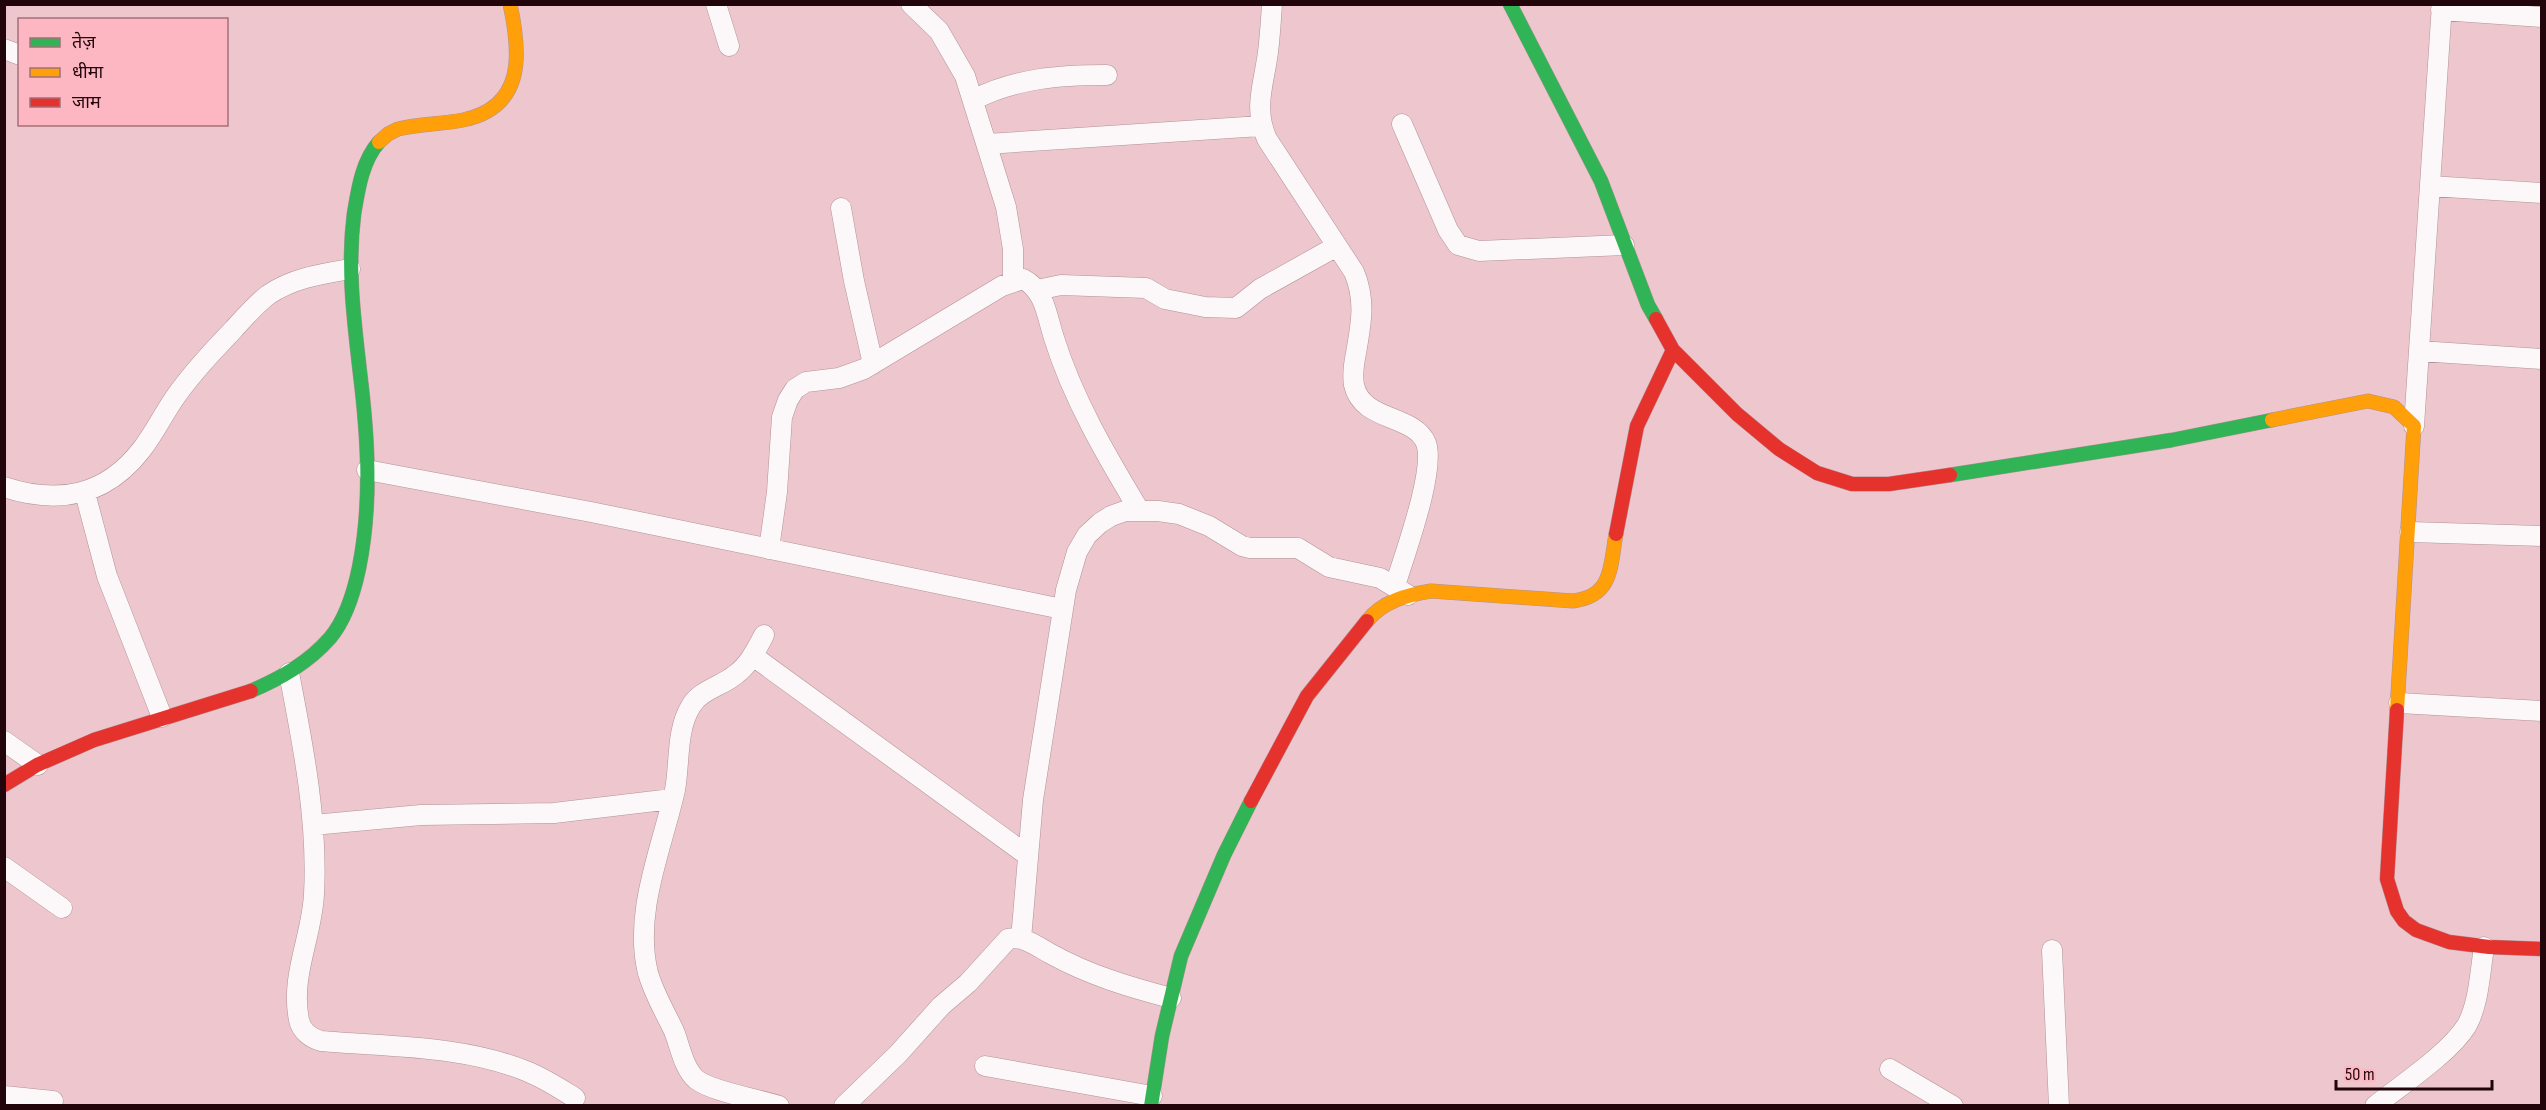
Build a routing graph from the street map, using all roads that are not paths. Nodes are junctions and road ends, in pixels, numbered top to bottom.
1 (510, 4) edge
2 (716, 4) edge
3 (911, 4) edge
4 (1272, 4) edge
5 (1510, 4) edge
6 (2441, 7) edge
7 (2541, 17) edge
8 (729, 46) dead end
9 (1107, 75) dead end
10 (974, 99) junction
11 (1402, 124) dead end
12 (1261, 126) junction
13 (987, 144) junction
14 (2430, 186) junction
15 (2541, 194) edge
16 (841, 208) dead end
17 (1624, 245) junction
18 (1337, 246) junction
19 (350, 269) junction
20 (1013, 282) junction
21 (1037, 290) junction
22 (1673, 350) junction
23 (2419, 351) junction
24 (2541, 359) edge
25 (873, 364) junction
26 (2415, 426) junction
27 (367, 470) junction
28 (4, 486) edge
29 (85, 493) junction
30 (1139, 510) junction
31 (2410, 532) junction
32 (2541, 536) edge
33 (769, 549) junction
34 (1401, 590) junction
35 (1062, 609) junction
36 (764, 635) dead end
37 (753, 656) junction
38 (289, 673) junction
39 (2399, 703) junction
40 (2541, 711) edge
41 (162, 717) junction
42 (4, 741) edge
43 (38, 765) junction
44 (4, 785) edge
45 (672, 799) junction
46 (313, 825) junction
47 (1027, 855) junction
48 (4, 867) edge
49 (62, 908) dead end
50 (1021, 939) junction
51 (2484, 947) junction
52 (2541, 949) edge
53 (2052, 950) dead end
54 (1171, 998) junction
55 (985, 1066) dead end
56 (1890, 1070) dead end
57 (4, 1096) edge
58 (575, 1098) dead end
59 (53, 1101) dead end
60 (1152, 1101) edge
61 (780, 1106) edge
62 (844, 1106) edge
63 (1953, 1106) edge
64 (2059, 1106) edge
65 (2375, 1106) edge

1 - 19 street
2 - 8 street
3 - 10 street
4 - 12 street
5 - 17 street
6 - 7 street
6 - 14 street
9 - 10 street
10 - 13 street
11 - 17 street
12 - 13 street
12 - 18 street
13 - 20 street
14 - 15 street
14 - 23 street
16 - 25 street
17 - 22 street
18 - 21 street
18 - 34 street
19 - 27 street
19 - 29 street
20 - 21 street
20 - 25 street
21 - 30 street
22 - 26 street
22 - 34 street
23 - 24 street
23 - 26 street
25 - 33 street
26 - 31 street
27 - 33 street
27 - 38 street
28 - 29 street
29 - 41 street
30 - 34 street
30 - 35 street
31 - 32 street
31 - 39 street
33 - 35 street
34 - 54 street
35 - 47 street
36 - 37 street
37 - 45 street
37 - 47 street
38 - 41 street
38 - 46 street
39 - 40 street
39 - 51 street
41 - 43 street
42 - 43 street
43 - 44 street
45 - 46 street
45 - 61 street
46 - 58 street
47 - 50 street
48 - 49 street
50 - 54 street
50 - 62 street
51 - 52 street
51 - 65 street
53 - 64 street
54 - 60 street
55 - 60 street
56 - 63 street
57 - 59 street

